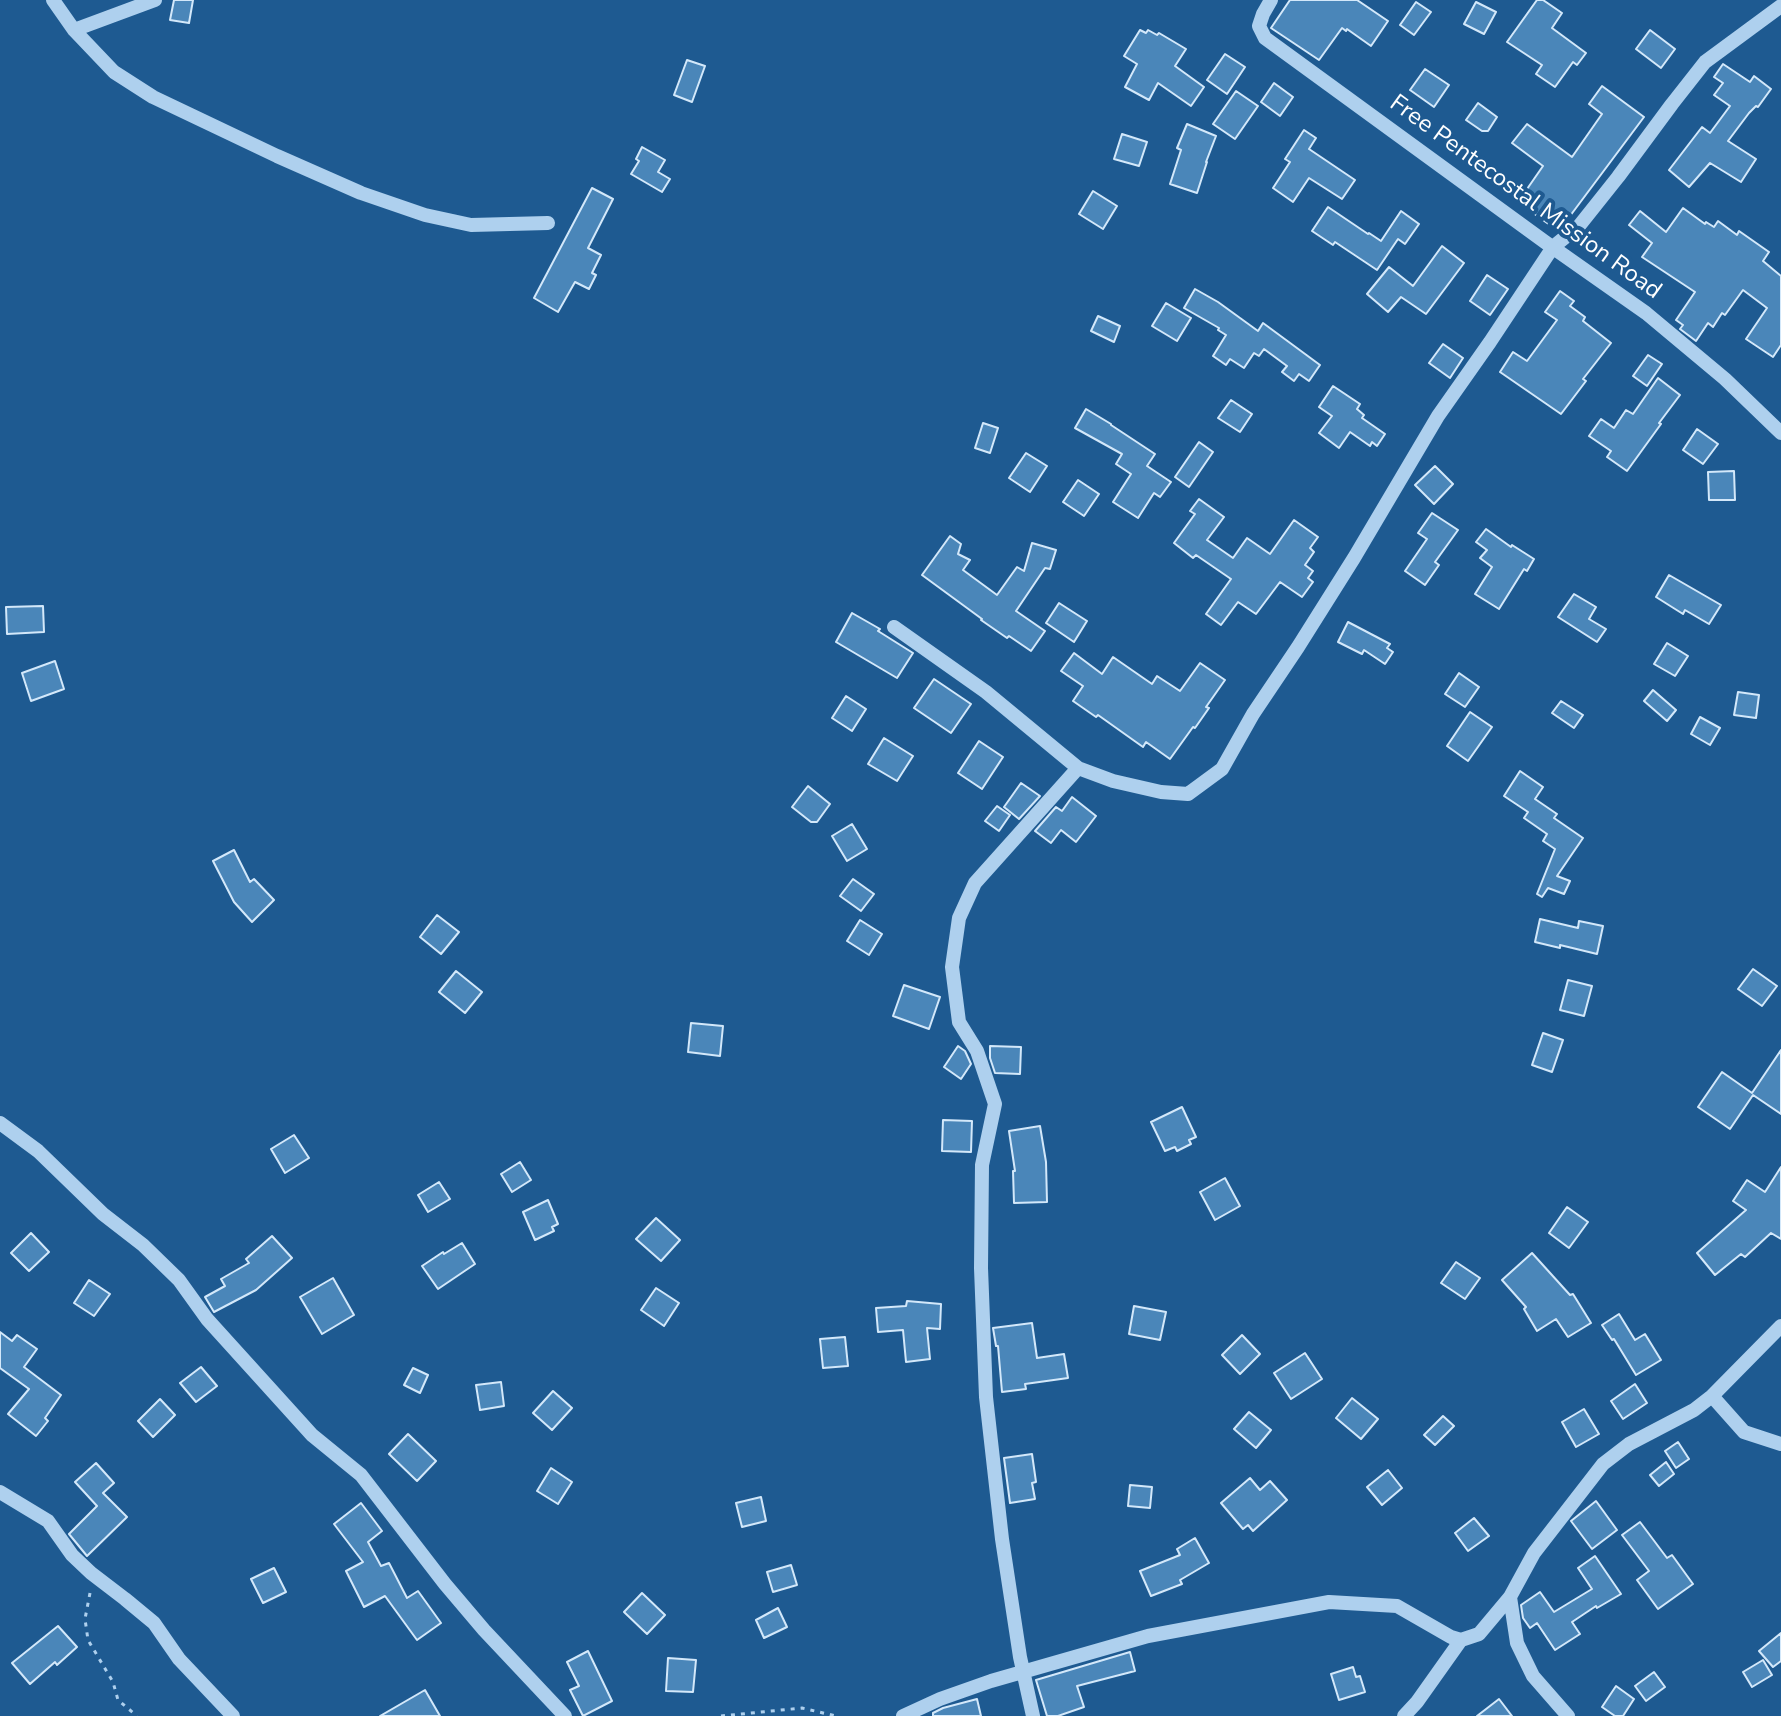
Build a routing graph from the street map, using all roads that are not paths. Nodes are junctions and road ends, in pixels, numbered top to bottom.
1 (53, 0) edge
2 (155, 0) edge
3 (1271, 0) edge
4 (1781, 6) edge
5 (74, 30) junction
6 (548, 223) dead end
7 (1553, 247) junction
8 (1781, 433) edge
9 (894, 627) dead end
10 (1078, 768) junction
11 (0, 1123) edge
12 (1781, 1326) edge
13 (1712, 1396) junction
14 (1781, 1444) edge
15 (0, 1492) edge
16 (1510, 1597) junction
17 (1461, 1640) junction
18 (1022, 1672) junction
19 (233, 1716) edge
20 (565, 1716) edge
21 (903, 1716) edge
22 (1033, 1716) edge
23 (1404, 1716) edge
24 (1568, 1716) edge

1 - 5 street
2 - 5 street
3 - 7 street, Free Pentecostal Mission Road
4 - 7 street
5 - 6 street
7 - 8 street, Free Pentecostal Mission Road
7 - 10 street
9 - 10 street
10 - 18 street
11 - 20 street
12 - 13 street
13 - 14 street
13 - 16 street
15 - 19 street
16 - 17 street
16 - 24 street
17 - 18 street
17 - 23 street
18 - 21 street
18 - 22 street

